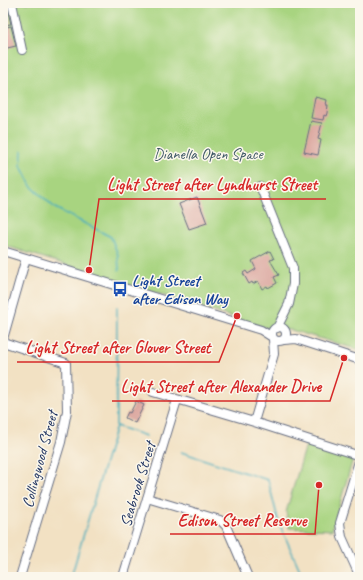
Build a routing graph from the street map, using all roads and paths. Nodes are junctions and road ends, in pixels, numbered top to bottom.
1 (12, 3) edge
2 (22, 50) dead end
3 (260, 186) dead end
4 (3, 251) edge
5 (26, 258) junction
6 (279, 334) junction
7 (3, 341) edge
8 (360, 360) edge
9 (153, 392) dead end
10 (177, 400) junction
11 (254, 422) junction
12 (360, 457) edge
13 (147, 498) junction
14 (20, 577) edge
15 (123, 577) edge
16 (248, 577) edge
17 (360, 577) edge

1 - 2 street
3 - 6 street
4 - 5 street
5 - 6 street
5 - 7 street
6 - 8 street
6 - 11 street
7 - 14 street, Collingwood Street
9 - 10 street
10 - 11 street
10 - 13 street, Seabrook Street
11 - 12 street
12 - 17 street
13 - 15 street, Seabrook Street
13 - 16 street

